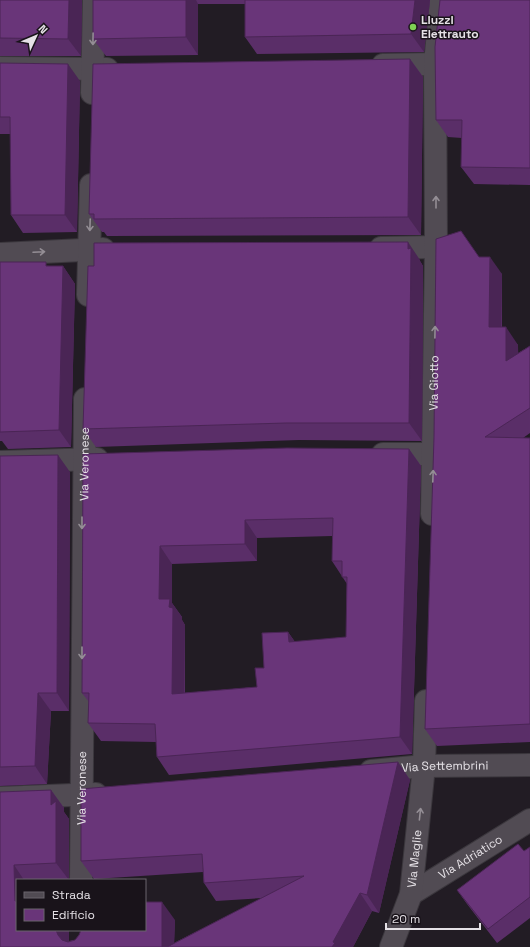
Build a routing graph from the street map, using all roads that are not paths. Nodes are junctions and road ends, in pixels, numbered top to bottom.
1 (94, 0) edge
2 (442, 0) edge
3 (435, 64) junction
4 (363, 65) edge
5 (0, 68) edge
6 (93, 69) junction
7 (125, 69) edge
8 (92, 115) edge
9 (91, 168) edge
10 (120, 248) edge
11 (365, 248) edge
12 (436, 248) junction
13 (89, 249) junction
14 (0, 254) edge
15 (87, 311) edge
16 (85, 382) edge
17 (362, 454) edge
18 (434, 454) junction
19 (114, 459) edge
20 (83, 460) junction
21 (0, 462) edge
22 (431, 532) edge
23 (427, 680) edge
24 (530, 765) edge
25 (424, 766) junction
26 (354, 772) edge
27 (120, 792) edge
28 (81, 795) junction
29 (0, 798) edge
30 (530, 820) edge
31 (81, 879) edge
32 (411, 894) junction
33 (391, 947) edge

1 -> 6 street
2 - 3 street, Via Giotto
3 - 4 street
12 -> 3 street, Via Giotto
5 - 6 street
6 - 7 street
6 - 8 street
9 -> 13 street
10 - 13 street
11 - 12 street
18 -> 12 street, Via Giotto
14 -> 13 street
13 - 15 street
16 - 20 street, Via Veronese
17 - 18 street
22 -> 18 street, Via Giotto
19 - 20 street
20 - 21 street
20 -> 28 street, Via Veronese
23 - 25 street
24 - 25 street, Via Settembrini
25 - 26 street, Via Settembrini
32 -> 25 street, Via Maglie
27 - 28 street
28 - 29 street
28 - 31 street, Via Veronese
30 - 32 street, Via Adriatico
32 - 33 street, Via Maglie

